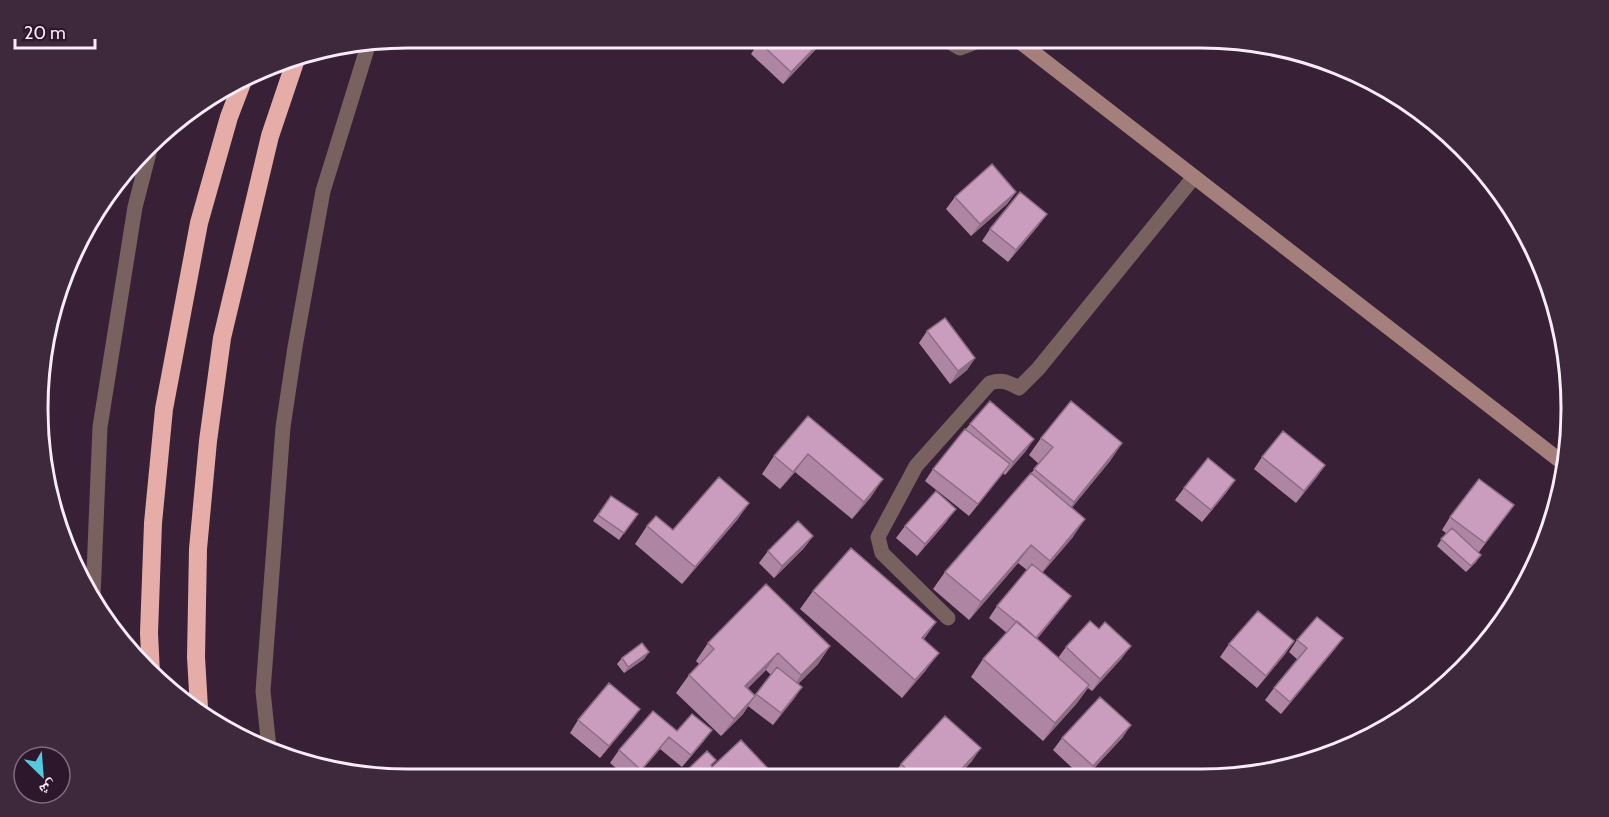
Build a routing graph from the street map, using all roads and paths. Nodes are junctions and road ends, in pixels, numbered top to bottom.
1 (1028, 48) edge
2 (367, 51) edge
3 (293, 67) edge
4 (240, 90) edge
5 (147, 161) edge
6 (1194, 177) junction
7 (1558, 459) edge
8 (94, 584) edge
9 (948, 618) dead end
10 (150, 659) edge
11 (199, 702) edge
12 (268, 741) edge

1 - 6 main road
2 - 12 street
3 - 11 highway
4 - 10 highway
5 - 8 street
6 - 7 main road
6 - 9 street

